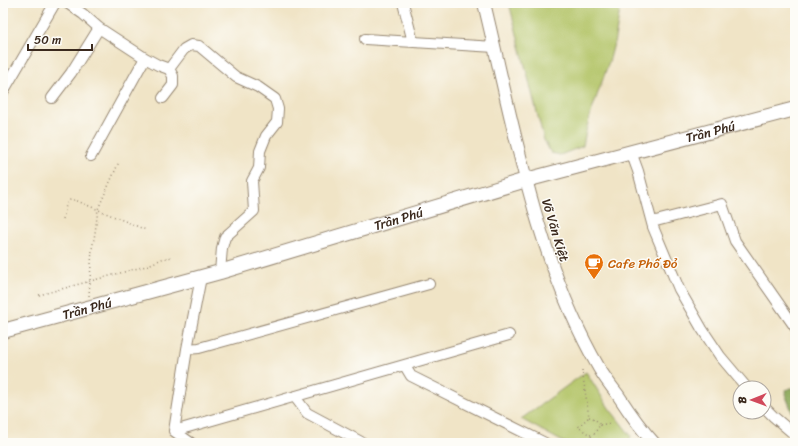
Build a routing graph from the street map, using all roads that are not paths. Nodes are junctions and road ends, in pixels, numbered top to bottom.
1 (55, 3) edge
2 (67, 3) edge
3 (403, 3) edge
4 (484, 3) edge
5 (99, 28) junction
6 (365, 38) dead end
7 (413, 42) junction
8 (495, 47) junction
9 (145, 58) junction
10 (169, 69) junction
11 (3, 92) edge
12 (52, 98) dead end
13 (163, 98) dead end
14 (795, 109) edge
15 (631, 152) junction
16 (91, 156) dead end
17 (526, 180) junction
18 (652, 222) junction
19 (220, 272) junction
20 (201, 277) junction
21 (429, 284) dead end
22 (795, 327) edge
23 (3, 331) edge
24 (509, 335) dead end
25 (187, 349) junction
26 (404, 366) junction
27 (740, 380) edge
28 (295, 397) junction
29 (772, 415) edge
30 (174, 431) junction
31 (795, 435) edge
32 (652, 442) edge
33 (191, 443) edge
34 (363, 443) edge
35 (545, 443) edge

1 - 11 street
2 - 5 street
3 - 7 street
4 - 8 street, Võ Văn Kiệt
5 - 9 street
5 - 12 street
6 - 7 street
7 - 8 street
8 - 17 street, Võ Văn Kiệt
9 - 10 street
9 - 16 street
10 - 13 street
10 - 19 street
14 - 15 main road, Trần Phú
15 - 17 main road, Trần Phú
15 - 18 street
17 - 19 main road, Trần Phú
17 - 32 street, Võ Văn Kiệt
18 - 22 street
18 - 27 street
19 - 20 main road, Trần Phú
20 - 23 main road, Trần Phú
20 - 25 street
21 - 25 street
24 - 26 street
25 - 30 street
26 - 28 street
26 - 35 street
28 - 30 street
28 - 34 street
29 - 31 street
30 - 33 street

